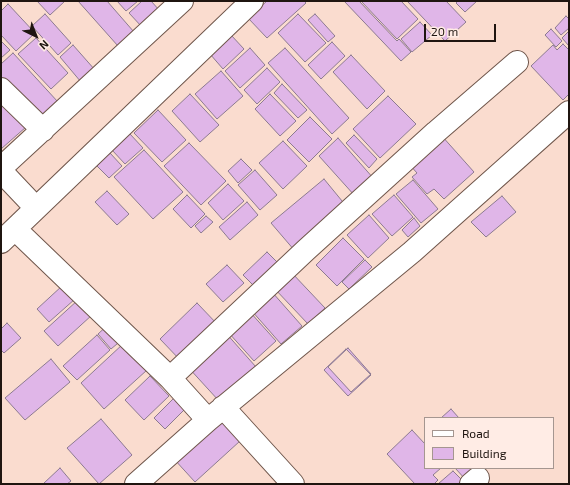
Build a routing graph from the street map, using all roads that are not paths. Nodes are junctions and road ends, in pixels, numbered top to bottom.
1 (182, 1) edge
2 (252, 1) edge
3 (517, 62) dead end
4 (1, 89) edge
5 (569, 112) edge
6 (43, 130) junction
7 (2, 172) edge
8 (31, 203) junction
9 (8, 236) edge
10 (170, 378) junction
11 (215, 413) junction
12 (136, 484) edge
13 (293, 484) edge

1 - 6 street
2 - 8 street
3 - 10 street
4 - 6 street
5 - 11 street
6 - 7 street
7 - 8 street
8 - 9 street
9 - 10 street
10 - 11 street
11 - 12 street
11 - 13 street

